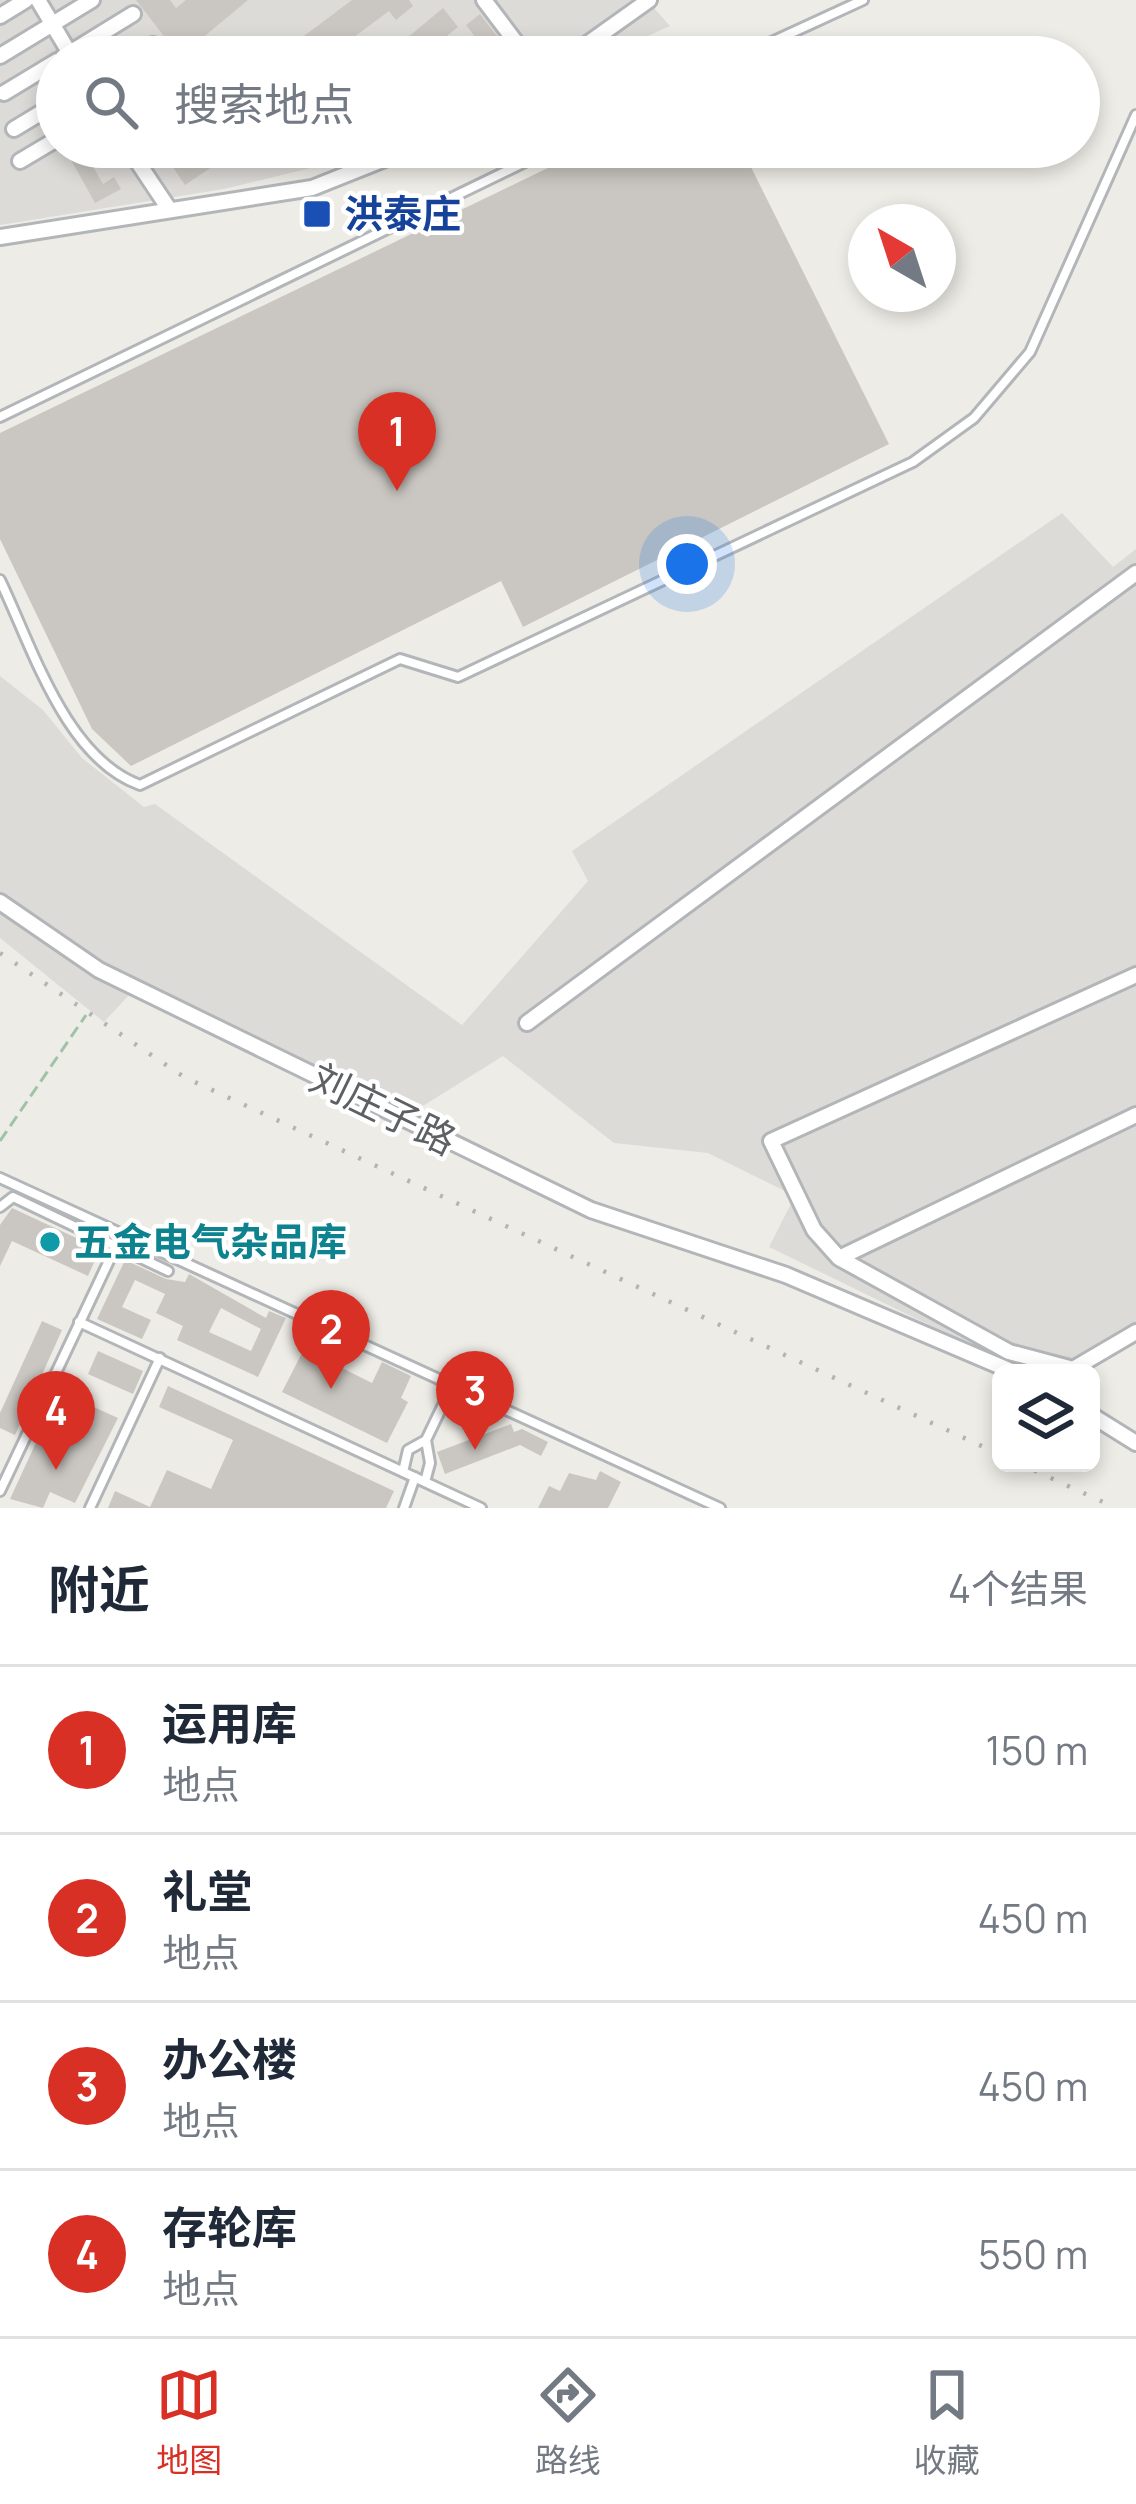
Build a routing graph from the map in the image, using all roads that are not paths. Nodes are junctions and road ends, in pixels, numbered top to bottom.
1 (26, 0) edge
2 (38, 0) edge
3 (92, 0) edge
4 (484, 0) edge
5 (649, 0) edge
6 (863, 0) edge
7 (133, 14) dead end
8 (0, 16) edge
9 (52, 24) junction
10 (57, 36) edge
11 (98, 36) edge
12 (511, 36) edge
13 (598, 36) edge
14 (785, 36) edge
15 (0, 56) edge
16 (36, 75) edge
17 (4, 94) dead end
18 (36, 116) edge
19 (1136, 116) edge
20 (14, 129) dead end
21 (36, 151) edge
22 (20, 160) dead end
23 (145, 168) edge
24 (362, 168) edge
25 (513, 168) edge
26 (169, 209) junction
27 (0, 237) edge
28 (0, 417) edge
29 (1136, 573) edge
30 (0, 580) edge
31 (0, 902) edge
32 (1136, 975) edge
33 (527, 1023) dead end
34 (1136, 1115) edge
35 (0, 1178) edge
36 (0, 1207) edge
37 (116, 1246) junction
38 (839, 1258) junction
39 (168, 1270) dead end
40 (80, 1322) junction
41 (1136, 1332) edge
42 (160, 1358) junction
43 (995, 1364) edge
44 (453, 1384) junction
45 (1100, 1421) edge
46 (426, 1440) junction
47 (1136, 1443) edge
48 (403, 1472) junction
49 (415, 1477) junction
50 (425, 1482) junction
51 (0, 1491) edge
52 (90, 1508) edge
53 (404, 1508) edge
54 (481, 1508) edge
55 (720, 1508) edge

1 - 8 street
2 - 9 street
3 - 9 street
4 - 12 street
5 - 13 street
6 - 14 lane
7 - 11 street
9 - 10 street
9 - 15 street
16 - 17 street
18 - 20 street
19 - 30 lane
21 - 22 street
23 - 26 street
24 - 26 street
25 - 28 lane
26 - 27 street
29 - 33 street
31 - 43 street, 刘庄子路
32 - 38 street
34 - 38 street
35 - 44 lane
36 - 37 lane
37 - 39 lane
37 - 40 lane
38 - 41 street
40 - 42 lane
40 - 51 lane
42 - 48 lane
42 - 52 lane
44 - 46 lane
44 - 55 lane
45 - 47 street
46 - 48 lane
46 - 50 lane
48 - 49 lane
49 - 50 lane
49 - 53 lane
50 - 54 lane

